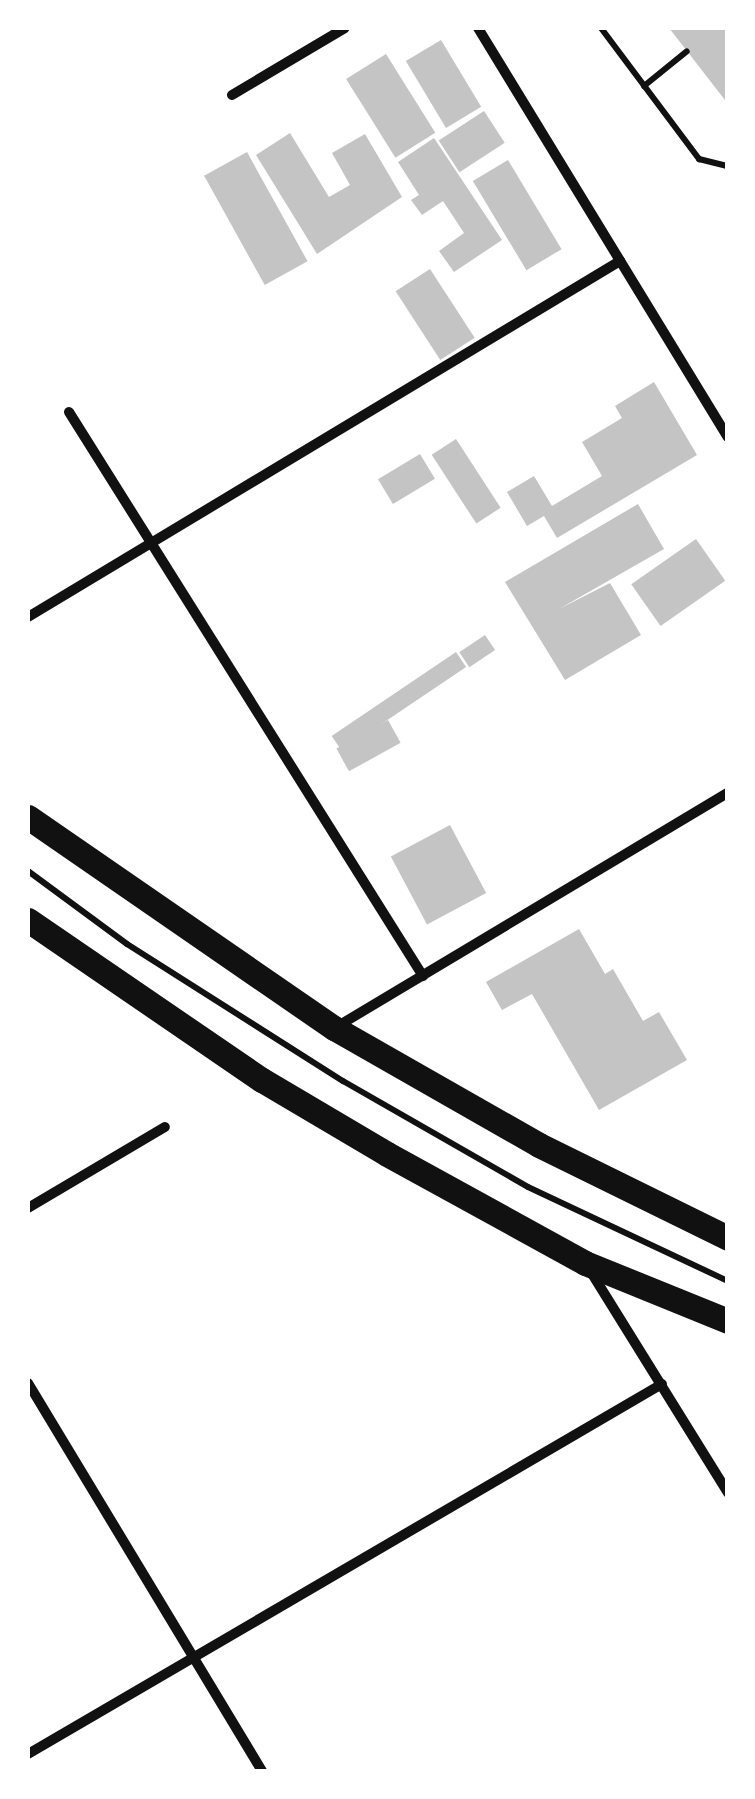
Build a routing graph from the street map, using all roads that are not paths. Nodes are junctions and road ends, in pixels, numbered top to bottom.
1 (344, 28) edge
2 (478, 28) edge
3 (232, 95) dead end
4 (620, 262) junction
5 (69, 412) dead end
6 (728, 438) edge
7 (149, 544) junction
8 (28, 617) edge
9 (728, 793) edge
10 (28, 817) edge
11 (28, 920) edge
12 (422, 976) junction
13 (334, 1028) junction
14 (165, 1127) dead end
15 (28, 1208) edge
16 (728, 1238) edge
17 (585, 1263) junction
18 (728, 1321) edge
19 (28, 1384) edge
20 (662, 1384) junction
21 (728, 1492) edge
22 (194, 1657) junction
23 (28, 1754) edge
24 (263, 1772) edge

1 - 3 street
2 - 4 street
4 - 6 street
4 - 7 street
5 - 7 street
7 - 8 street
7 - 12 street
9 - 12 street
10 - 13 main road
11 - 17 main road
12 - 13 street
13 - 16 main road
14 - 15 street
17 - 18 main road
17 - 20 street
19 - 22 street
20 - 21 street
20 - 22 street
22 - 23 street
22 - 24 street

